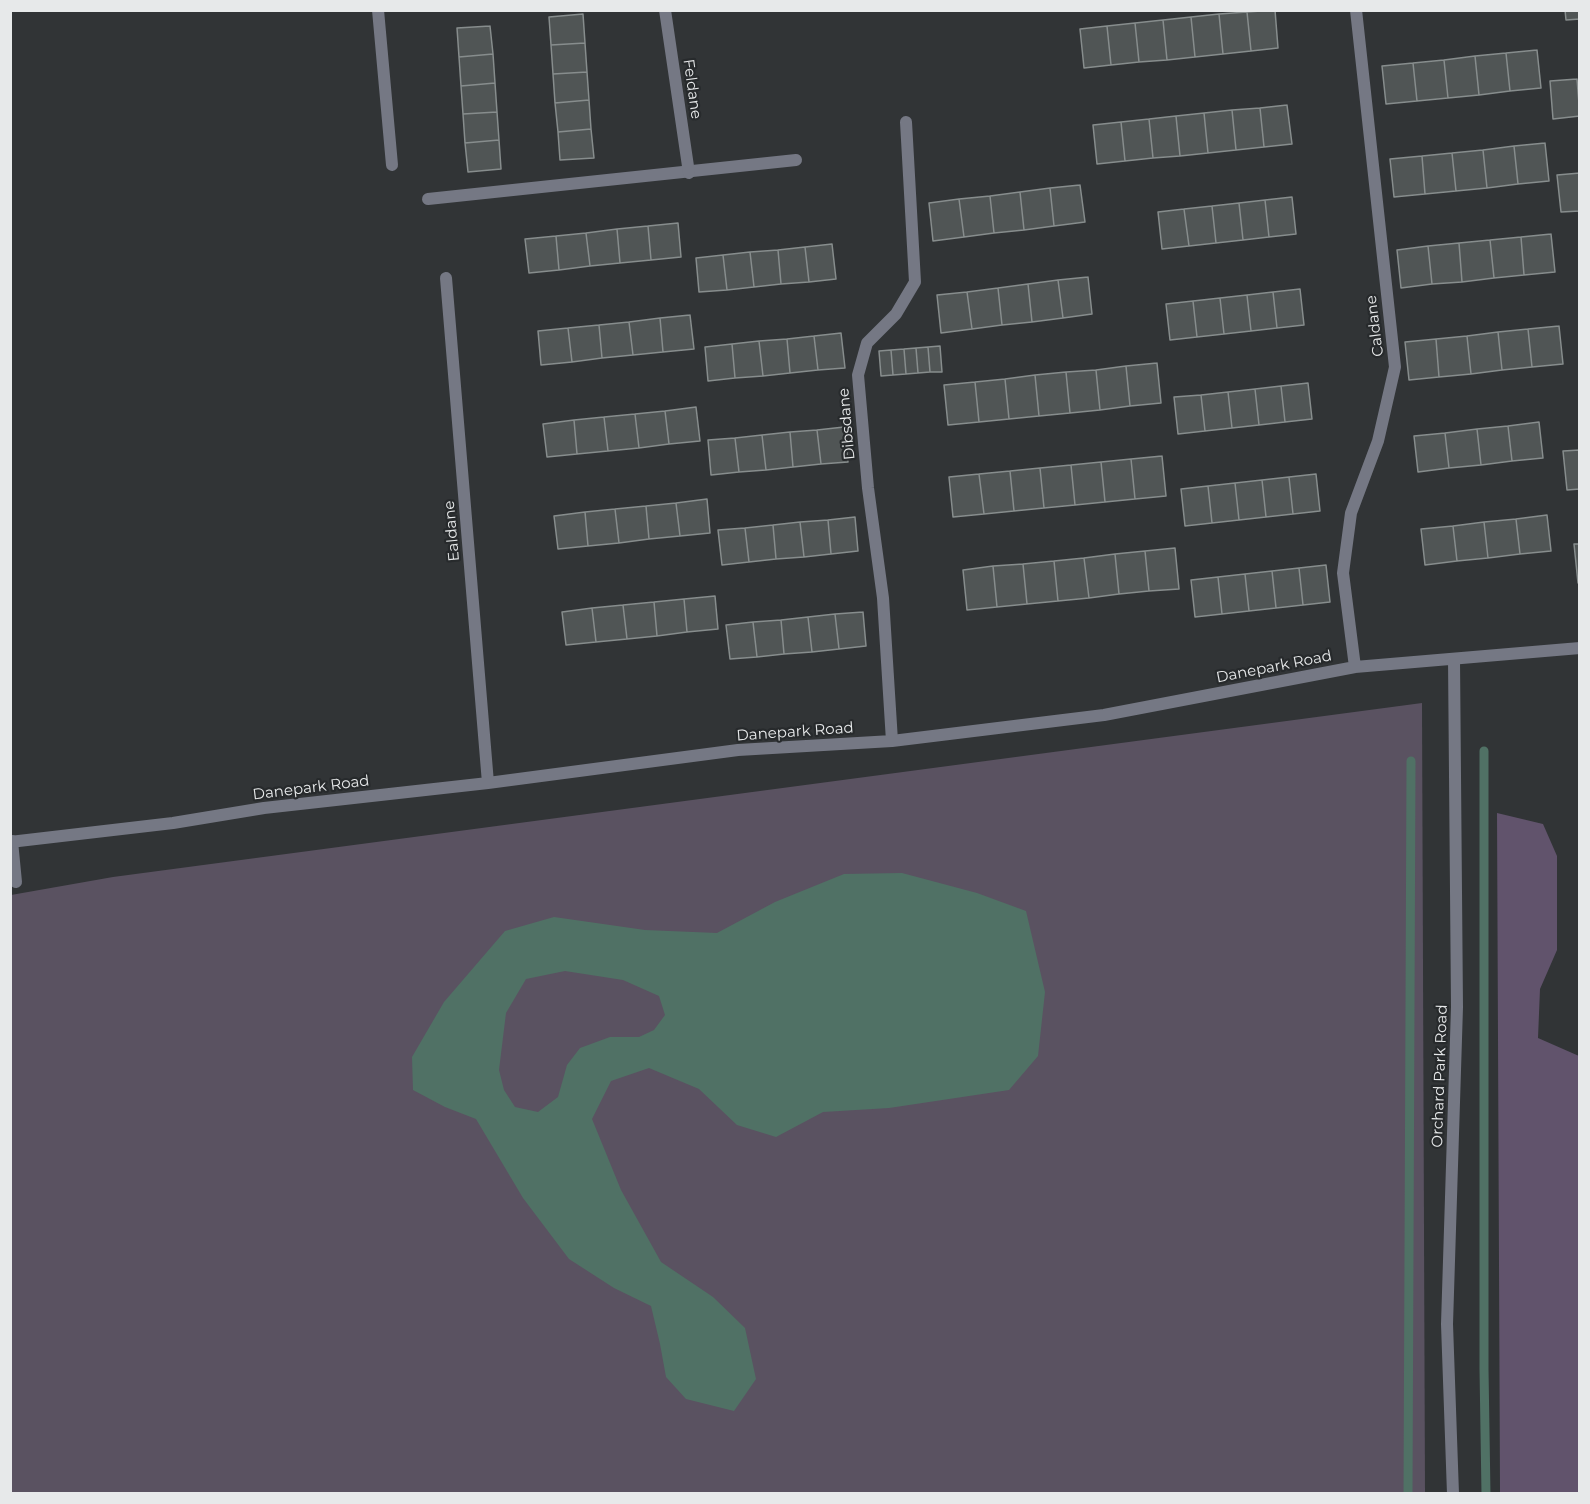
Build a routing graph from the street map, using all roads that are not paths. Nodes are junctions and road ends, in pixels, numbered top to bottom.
1 (378, 10) edge
2 (665, 10) edge
3 (1356, 10) edge
4 (906, 122) dead end
5 (796, 160) dead end
6 (392, 165) dead end
7 (689, 173) junction
8 (428, 199) dead end
9 (446, 278) dead end
10 (1580, 648) edge
11 (1454, 659) junction
12 (1355, 668) junction
13 (892, 741) junction
14 (488, 783) junction
15 (11, 842) edge
16 (16, 882) dead end
17 (1453, 1494) edge

1 - 6 street
2 - 7 street, Feldane
3 - 12 street, Caldane
4 - 13 street, Dibsdane
5 - 7 street
7 - 8 street
9 - 14 street, Ealdane
10 - 11 street, Danepark Road
11 - 12 street, Danepark Road
11 - 17 street, Orchard Park Road
12 - 13 street, Danepark Road
13 - 14 street, Danepark Road
14 - 15 street, Danepark Road
15 - 16 street

